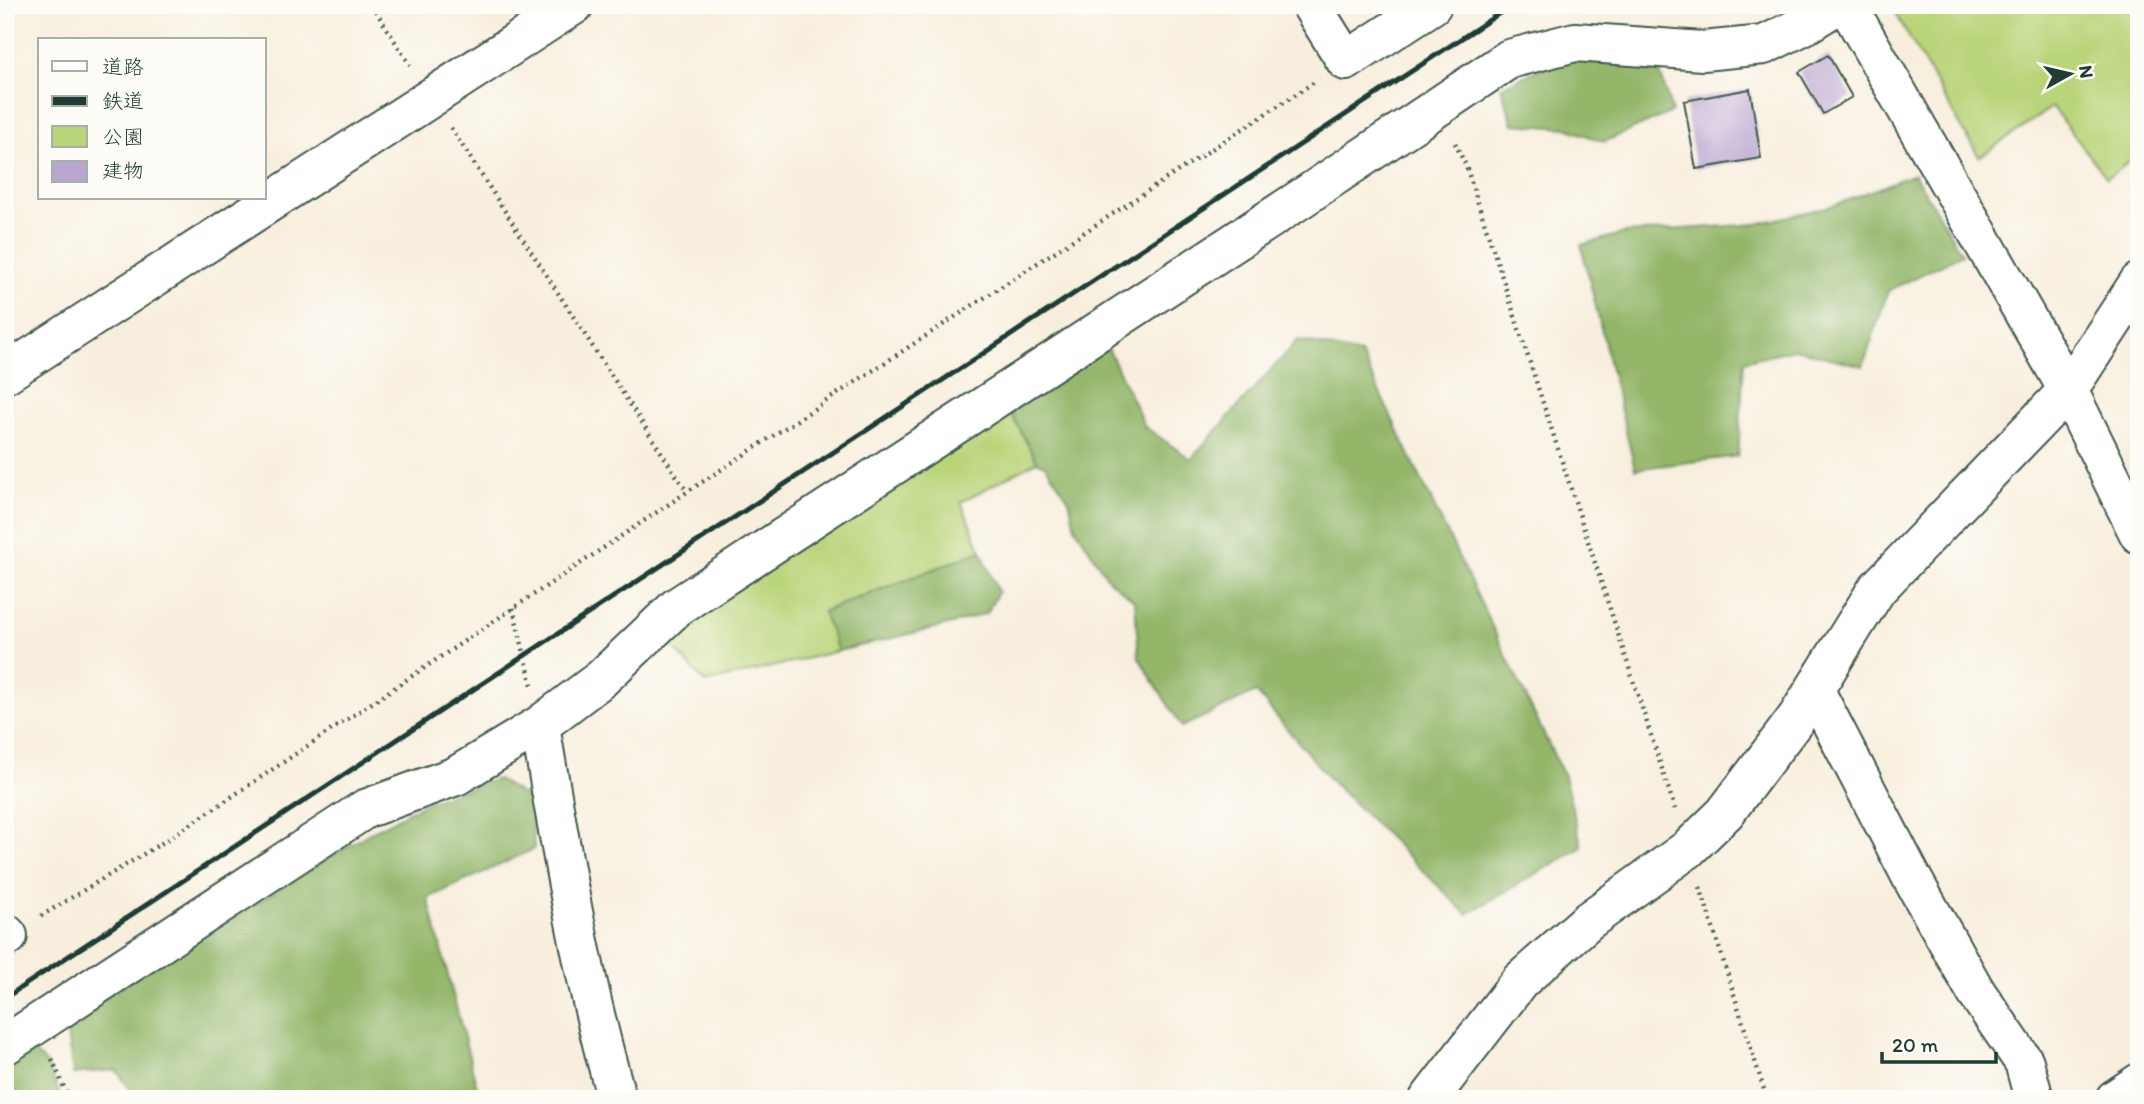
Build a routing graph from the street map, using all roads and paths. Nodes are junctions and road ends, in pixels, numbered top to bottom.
1 (372, 5) edge
2 (574, 5) edge
3 (1311, 5) edge
4 (1432, 5) edge
5 (1837, 5) edge
6 (1847, 5) edge
7 (1346, 61) junction
8 (431, 98) junction
9 (1438, 107) junction
10 (2139, 282) edge
11 (5, 374) edge
12 (2068, 390) junction
13 (687, 492) junction
14 (2139, 534) edge
15 (513, 608) junction
16 (1815, 691) junction
17 (540, 725) junction
18 (1688, 849) junction
19 (6, 936) edge
20 (5, 1045) edge
21 (2139, 1083) edge
22 (617, 1099) edge
23 (1429, 1099) edge
24 (1767, 1099) edge
25 (2034, 1099) edge
26 (2115, 1099) edge

1 - 8 path
2 - 8 street
3 - 7 street
4 - 7 street
5 - 9 street
6 - 12 street
7 - 13 path
8 - 11 street
8 - 13 path
9 - 17 street
9 - 18 path
10 - 12 street
12 - 14 street
12 - 16 street
13 - 15 path
15 - 17 path
15 - 19 path
16 - 18 street
16 - 25 street
17 - 20 street
17 - 22 street
18 - 23 street
18 - 24 path
21 - 26 street

